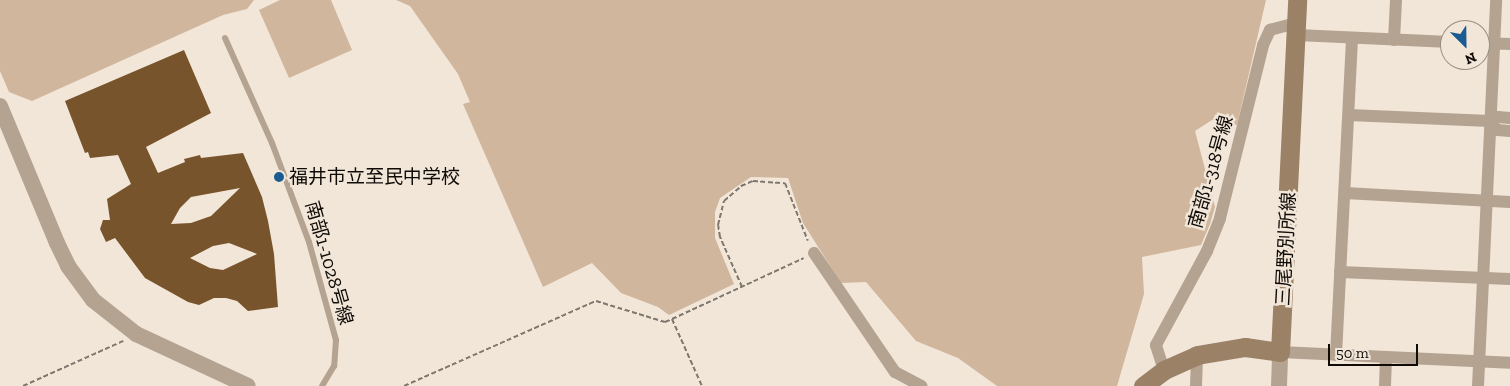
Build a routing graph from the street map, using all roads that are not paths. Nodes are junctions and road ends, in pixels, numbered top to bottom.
1 (1297, 0) edge
2 (1396, 0) edge
3 (1496, 0) edge
4 (1296, 29) junction
5 (225, 38) dead end
6 (1352, 38) junction
7 (1394, 40) junction
8 (1440, 42) edge
9 (1490, 44) edge
10 (1495, 44) junction
11 (1510, 44) edge
12 (0, 106) edge
13 (1349, 114) junction
14 (1510, 118) edge
15 (1490, 121) junction
16 (1510, 131) edge
17 (1344, 194) junction
18 (1486, 200) junction
19 (1510, 202) edge
20 (814, 253) road end
21 (1340, 272) junction
22 (1482, 278) junction
23 (1510, 278) edge
24 (1280, 352) junction
25 (1336, 355) junction
26 (1197, 356) junction
27 (1386, 358) junction
28 (1479, 362) junction
29 (1510, 364) edge
30 (1164, 370) junction
31 (248, 386) edge
32 (322, 386) edge
33 (921, 386) edge
34 (1143, 386) edge
35 (1196, 386) edge
36 (1279, 386) edge
37 (1384, 386) edge
38 (1478, 386) edge

1 - 4 main road, 三尾野別所線
2 - 7 street
3 - 10 street
4 - 6 street
4 - 24 main road, 三尾野別所線
4 - 30 street, 南部1-318号線
5 - 32 lane, 南部1-1028号線
6 - 7 street
6 - 13 street
7 - 8 street
9 - 10 street
10 - 11 street
10 - 15 street
12 - 31 street
13 - 15 street
13 - 17 street
14 - 15 street
15 - 16 street
15 - 18 street
17 - 18 street
17 - 21 street
18 - 19 street
18 - 22 street
20 - 33 street
21 - 22 street
21 - 25 street
22 - 23 street
22 - 28 street
24 - 25 street
24 - 26 main road
24 - 36 street
25 - 27 street
26 - 30 main road
26 - 35 street
27 - 28 street
27 - 37 street
28 - 29 street
28 - 38 street
30 - 34 main road

